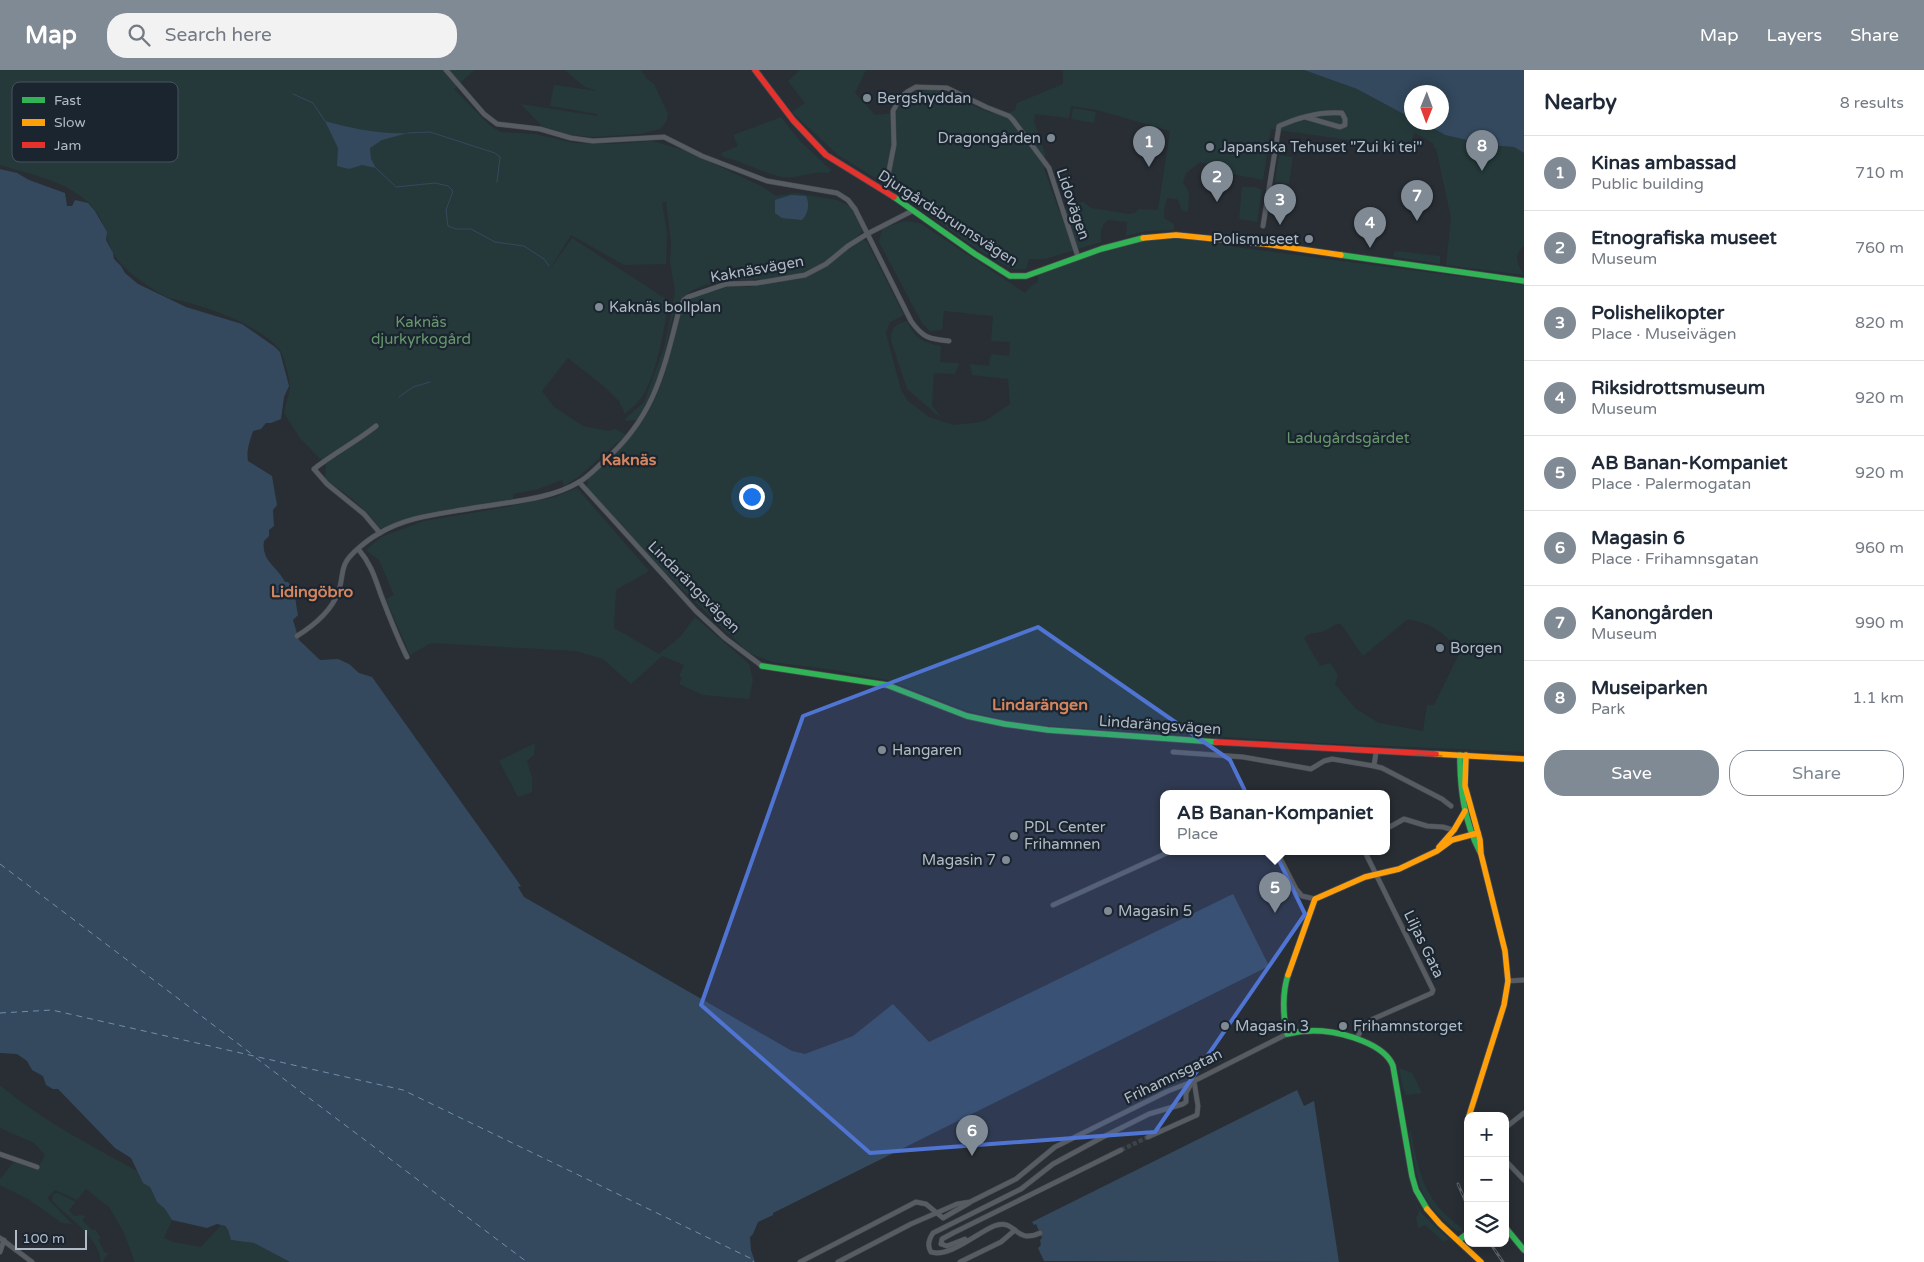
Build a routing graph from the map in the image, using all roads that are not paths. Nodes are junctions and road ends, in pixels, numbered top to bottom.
1 (446, 70) edge
2 (755, 70) edge
3 (1305, 117) junction
4 (884, 191) junction
5 (912, 211) junction
6 (1263, 226) dead end
7 (867, 234) junction
8 (1078, 257) junction
9 (1524, 281) edge
10 (949, 341) dead end
11 (376, 426) dead end
12 (579, 482) junction
13 (380, 533) junction
14 (359, 550) junction
15 (297, 636) dead end
16 (407, 656) dead end
17 (762, 666) joint
18 (1172, 752) dead end
19 (1376, 752) junction
20 (1463, 755) junction
21 (1524, 759) edge
22 (1374, 766) junction
23 (1451, 806) dead end
24 (1465, 811) junction
25 (1472, 825) junction
26 (1390, 827) edge
27 (1453, 830) junction
28 (1475, 833) junction
29 (1436, 851) junction
30 (1162, 855) edge
31 (1279, 855) edge
32 (1366, 855) edge
33 (1376, 874) junction
34 (1315, 899) junction
35 (1053, 905) dead end
36 (1524, 980) edge
37 (1508, 981) junction
38 (1287, 1034) junction
39 (1357, 1038) junction
40 (1194, 1081) junction
41 (1469, 1112) edge
42 (1524, 1113) edge
43 (1509, 1125) edge
44 (1148, 1137) tunnel mouth
45 (1120, 1150) tunnel mouth
46 (0, 1154) edge
47 (1509, 1164) edge
48 (37, 1167) dead end
49 (1524, 1180) edge
50 (970, 1202) junction
51 (938, 1213) junction
52 (1015, 1230) junction
53 (1509, 1232) edge
54 (1040, 1233) dead end
55 (1464, 1236) edge
56 (971, 1237) junction
57 (2, 1239) edge
58 (1458, 1240) junction
59 (1524, 1250) edge
60 (0, 1252) edge
61 (32, 1262) edge
62 (800, 1262) edge
63 (838, 1262) edge
64 (960, 1262) edge
65 (1481, 1262) edge

1 - 7 street
2 - 4 street, Djurgårdsbrunnsvägen
3 - 3 street
3 - 6 street
4 - 5 street, Djurgårdsbrunnsvägen
4 - 8 street, Lidovägen
5 - 7 street, Kaknäsvägen
5 - 8 street, Djurgårdsbrunnsvägen
7 - 10 street
7 - 12 street, Kaknäsvägen
8 - 9 street, Djurgårdsbrunnsvägen
11 - 13 street
12 - 13 street, Kaknäsvägen
12 - 17 street, Lindarängsvägen
13 - 14 street, Kaknäsvägen
14 - 15 street, Kaknäsvägen
14 - 16 street
17 - 19 street, Lindarängsvägen
18 - 22 street
19 - 20 street, Lindarängsvägen
19 - 22 street
20 - 21 street, Lindarängsvägen
20 - 24 street
20 - 25 street
22 - 23 street
24 - 25 street
24 - 27 street
25 - 27 street
25 - 28 street
26 - 27 street
27 - 29 street
28 - 29 street
28 - 37 street
29 - 33 street
30 - 35 street
31 - 34 street
32 - 33 street, Liljas Gata
33 - 34 street
33 - 39 street, Liljas Gata
34 - 38 street
36 - 37 street
37 - 41 street
38 - 39 street
38 - 40 street, Frihamnsgatan
39 - 58 street
40 - 44 street
40 - 50 street, Frihamnsgatan
40 - 56 street
42 - 43 street
45 - 56 street
46 - 48 street
47 - 49 street
50 - 51 street, Frihamnsgatan
50 - 51 street
51 - 62 street
51 - 63 street, Frihamnsgatan
52 - 54 street
52 - 56 street
52 - 64 street
53 - 59 street
55 - 58 street
57 - 60 street
57 - 61 street
58 - 65 street

